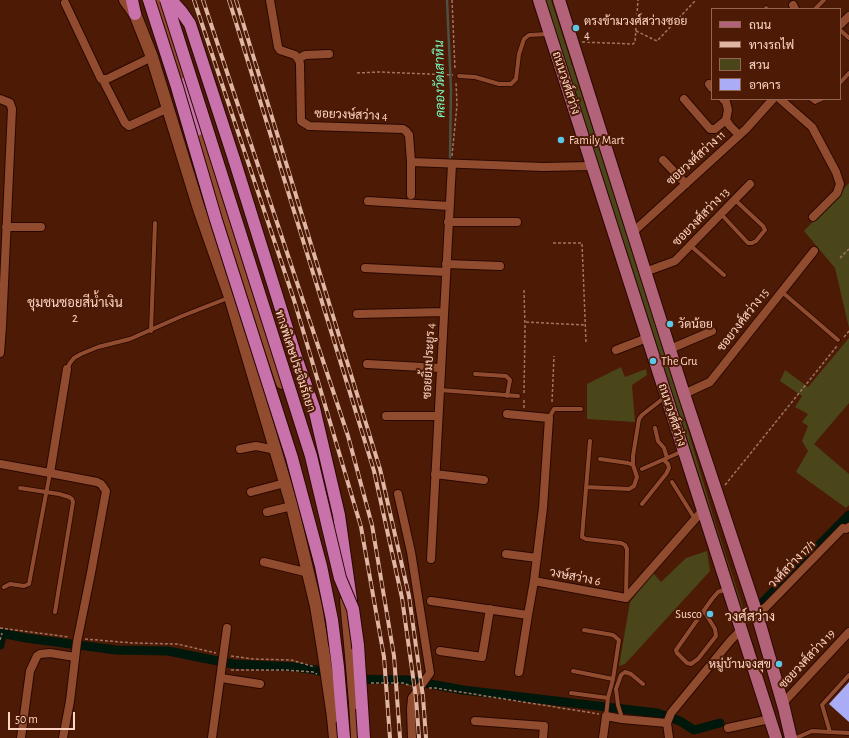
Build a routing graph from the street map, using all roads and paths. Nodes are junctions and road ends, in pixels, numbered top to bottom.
1 (125, 0) edge
2 (132, 0) edge
3 (149, 0) edge
4 (157, 0) edge
5 (166, 0) edge
6 (171, 0) edge
7 (270, 0) edge
8 (452, 0) edge
9 (539, 0) edge
10 (558, 0) edge
11 (638, 0) edge
12 (696, 0) edge
13 (824, 0) edge
14 (65, 3) dead end
15 (816, 8) edge
16 (135, 14) junction
17 (636, 31) junction
18 (841, 31) edge
19 (550, 34) junction
20 (849, 38) edge
21 (573, 42) junction
22 (329, 54) dead end
23 (152, 57) junction
24 (298, 59) junction
25 (357, 73) dead end
26 (849, 73) edge
27 (457, 75) junction
28 (104, 80) junction
29 (456, 82) dead end
30 (841, 82) edge
31 (0, 99) edge
32 (684, 99) dead end
33 (725, 100) edge
34 (772, 100) edge
35 (781, 100) edge
36 (168, 108) junction
37 (726, 120) junction
38 (197, 130) junction
39 (739, 135) junction
40 (663, 160) dead end
41 (411, 162) junction
42 (452, 164) junction
43 (592, 166) junction
44 (686, 184) junction
45 (750, 184) dead end
46 (411, 196) dead end
47 (735, 200) junction
48 (368, 201) dead end
49 (449, 206) junction
50 (721, 214) junction
51 (813, 217) dead end
52 (448, 222) junction
53 (517, 222) dead end
54 (155, 223) dead end
55 (6, 227) junction
56 (41, 227) dead end
57 (632, 232) junction
58 (553, 244) dead end
59 (691, 246) junction
60 (849, 249) edge
61 (814, 251) dead end
62 (840, 258) dead end
63 (2, 260) edge
64 (446, 264) junction
65 (500, 266) dead end
66 (364, 268) dead end
67 (446, 272) junction
68 (645, 272) junction
69 (724, 275) dead end
70 (524, 290) dead end
71 (781, 291) junction
72 (230, 297) junction
73 (444, 312) junction
74 (357, 314) dead end
75 (525, 322) junction
76 (586, 326) junction
77 (151, 331) junction
78 (712, 331) dead end
79 (849, 331) edge
80 (844, 337) dead end
81 (647, 338) junction
82 (838, 341) joint
83 (586, 342) dead end
84 (670, 349) junction
85 (616, 350) dead end
86 (0, 353) edge
87 (554, 356) dead end
88 (367, 364) dead end
89 (441, 368) junction
90 (67, 369) joint
91 (475, 374) dead end
92 (440, 390) junction
93 (684, 394) junction
94 (507, 396) junction
95 (518, 396) dead end
96 (666, 396) junction
97 (581, 409) dead end
98 (507, 414) dead end
99 (386, 416) dead end
100 (438, 416) junction
101 (524, 416) junction
102 (549, 418) junction
103 (656, 428) dead end
104 (590, 441) dead end
105 (240, 449) dead end
106 (276, 450) junction
107 (683, 451) junction
108 (600, 459) dead end
109 (665, 459) junction
110 (0, 464) edge
111 (633, 465) junction
112 (642, 469) dead end
113 (50, 473) junction
114 (435, 474) junction
115 (484, 480) dead end
116 (672, 482) dead end
117 (285, 483) junction
118 (586, 487) junction
119 (20, 488) dead end
120 (46, 492) junction
121 (251, 492) dead end
122 (398, 494) dead end
123 (717, 494) junction
124 (642, 504) dead end
125 (292, 506) junction
126 (267, 512) dead end
127 (699, 515) junction
128 (846, 528) edge
129 (506, 554) dead end
130 (537, 558) junction
131 (431, 559) dead end
132 (264, 562) dead end
133 (309, 573) junction
134 (534, 581) junction
135 (4, 587) dead end
136 (728, 589) junction
137 (626, 598) junction
138 (431, 601) dead end
139 (353, 609) junction
140 (490, 609) junction
141 (704, 611) junction
142 (55, 612) dead end
143 (757, 614) junction
144 (528, 615) junction
145 (0, 628) edge
146 (226, 628) dead end
147 (742, 629) junction
148 (584, 630) dead end
149 (849, 632) edge
150 (2, 633) dead end
151 (0, 640) edge
152 (77, 640) junction
153 (440, 652) dead end
154 (75, 654) junction
155 (224, 655) junction
156 (317, 667) dead end
157 (573, 671) dead end
158 (519, 672) dead end
159 (849, 675) edge
160 (221, 678) junction
161 (614, 679) junction
162 (260, 684) dead end
163 (421, 684) junction
164 (643, 684) dead end
165 (571, 693) dead end
166 (608, 698) junction
167 (783, 705) junction
168 (607, 713) junction
169 (621, 715) junction
170 (669, 719) junction
171 (770, 719) junction
172 (475, 721) dead end
173 (728, 728) dead end
174 (830, 732) junction
175 (849, 734) edge
176 (20, 738) edge
177 (64, 738) edge
178 (212, 738) edge
179 (335, 738) edge
180 (344, 738) edge
181 (357, 738) edge
182 (364, 738) edge
183 (412, 738) edge
184 (543, 738) edge
185 (603, 738) edge
186 (669, 738) edge
187 (776, 738) edge
188 (796, 738) edge

1 - 16 main road
2 - 16 highway
3 - 180 highway, bridge
4 - 38 main road
5 - 139 highway, ทางพิเศษประจิมรัถยา, bridge
6 - 38 highway
6 - 139 highway, bridge
7 - 24 street
8 - 27 path
9 - 19 main road, ถนนวงศ์สว่าง
10 - 21 main road, ถนนวงศ์สว่าง
11 - 17 path
12 - 17 path
13 - 15 lane
14 - 28 street
16 - 23 main road
17 - 21 path
18 - 20 lane
19 - 27 lane
19 - 43 main road, ถนนวงศ์สว่าง
21 - 57 main road, ถนนวงศ์สว่าง
22 - 24 street
23 - 28 street
23 - 36 main road
24 - 41 street, ซอยวงษ์สว่าง 4
25 - 27 path
26 - 30 lane
28 - 36 street
29 - 42 path
31 - 55 street
32 - 37 street
33 - 37 street
34 - 39 street, ซอยวงศ์สว่าง 11
35 - 51 street
36 - 72 main road
37 - 39 street
38 - 181 main road, bridge
39 - 44 street, ซอยวงศ์สว่าง 11
40 - 44 street
41 - 42 street
41 - 46 street, ซอยวงษ์สว่าง 4
42 - 43 street
42 - 49 street, ซอยยิ้มประยูร 4
43 - 81 main road, ถนนวงศ์สว่าง
44 - 57 street, ซอยวงศ์สว่าง 11
45 - 47 street, ซอยวงศ์สว่าง 13
47 - 50 street, ซอยวงศ์สว่าง 13
47 - 50 lane
48 - 49 street
49 - 52 street, ซอยยิ้มประยูร 4
50 - 59 street, ซอยวงศ์สว่าง 13
52 - 53 street
52 - 64 street, ซอยยิ้มประยูร 4
54 - 77 lane
55 - 56 street
55 - 63 street
57 - 68 main road, ถนนวงศ์สว่าง
58 - 76 path
59 - 68 street, ซอยวงศ์สว่าง 13
59 - 69 lane
60 - 62 path
61 - 71 street, ซอยวงศ์สว่าง 15
63 - 86 street
64 - 65 street
64 - 67 street, ซอยยิ้มประยูร 4
66 - 67 street
67 - 73 street, ซอยยิ้มประยูร 4
68 - 84 main road, ถนนวงศ์สว่าง
70 - 75 path
71 - 82 lane
71 - 93 street, ซอยวงศ์สว่าง 15
72 - 77 lane
72 - 106 main road
73 - 74 street
73 - 89 street, ซอยยิ้มประยูร 4
75 - 76 path
75 - 101 path
76 - 83 path
77 - 90 lane
78 - 84 street
79 - 80 path
81 - 85 street
81 - 96 main road, ถนนวงศ์สว่าง
82 - 123 path
84 - 93 main road, ถนนวงศ์สว่าง
87 - 102 path
88 - 89 street
89 - 92 street, ซอยยิ้มประยูร 4
90 - 113 street
91 - 94 lane
92 - 94 lane
92 - 100 street, ซอยยิ้มประยูร 4
93 - 123 main road, ถนนวงศ์สว่าง
94 - 95 lane
96 - 107 main road, ถนนวงศ์สว่าง
96 - 111 lane
97 - 102 lane
98 - 101 street
99 - 100 street
100 - 114 street, ซอยยิ้มประยูร 4
101 - 102 street
102 - 130 street
103 - 109 lane
104 - 118 lane
105 - 106 street
106 - 117 main road
107 - 109 lane
107 - 127 main road, ถนนวงศ์สว่าง
108 - 111 lane
109 - 112 lane
109 - 124 lane
110 - 113 street
111 - 118 lane
113 - 120 lane
113 - 152 street
114 - 115 street
114 - 131 street, ซอยยิ้มประยูร 4
116 - 127 lane
117 - 121 street
117 - 125 main road
118 - 137 lane
119 - 120 lane
120 - 135 lane
120 - 142 lane
122 - 163 street
123 - 143 main road, ถนนวงศ์สว่าง
125 - 126 street
125 - 133 main road
127 - 136 main road, ถนนวงศ์สว่าง
127 - 137 street
128 - 143 street, วงศ์สว่าง 17/1
129 - 130 street
130 - 134 street
132 - 133 street
133 - 179 main road, bridge
134 - 137 street, วงษ์สว่าง 6
134 - 144 street, วงษ์สว่าง 6
136 - 141 lane
136 - 147 main road, ถนนวงศ์สว่าง
138 - 140 street
139 - 182 highway, ทางพิเศษประจิมรัถยา, bridge
140 - 144 street
140 - 153 street
141 - 141 lane
143 - 167 main road, ถนนวงศ์สว่าง
144 - 158 street, วงษ์สว่าง 6
145 - 152 path
146 - 155 street
147 - 170 street
147 - 171 main road, ถนนวงศ์สว่าง
148 - 161 lane
149 - 167 street, ซอยวงศ์สว่าง 19
150 - 151 path
152 - 154 street
152 - 155 path
154 - 176 street
154 - 177 street
155 - 156 path
155 - 160 street
157 - 161 lane
159 - 174 lane
160 - 162 street
160 - 178 street
161 - 166 lane
163 - 168 path
163 - 183 street
164 - 169 lane
165 - 166 lane
166 - 168 lane
167 - 188 main road, ถนนวงศ์สว่าง
168 - 169 street
168 - 185 street
169 - 170 street
170 - 186 street
171 - 173 street
171 - 187 main road, ถนนวงศ์สว่าง
172 - 184 street
174 - 175 lane
174 - 188 lane

